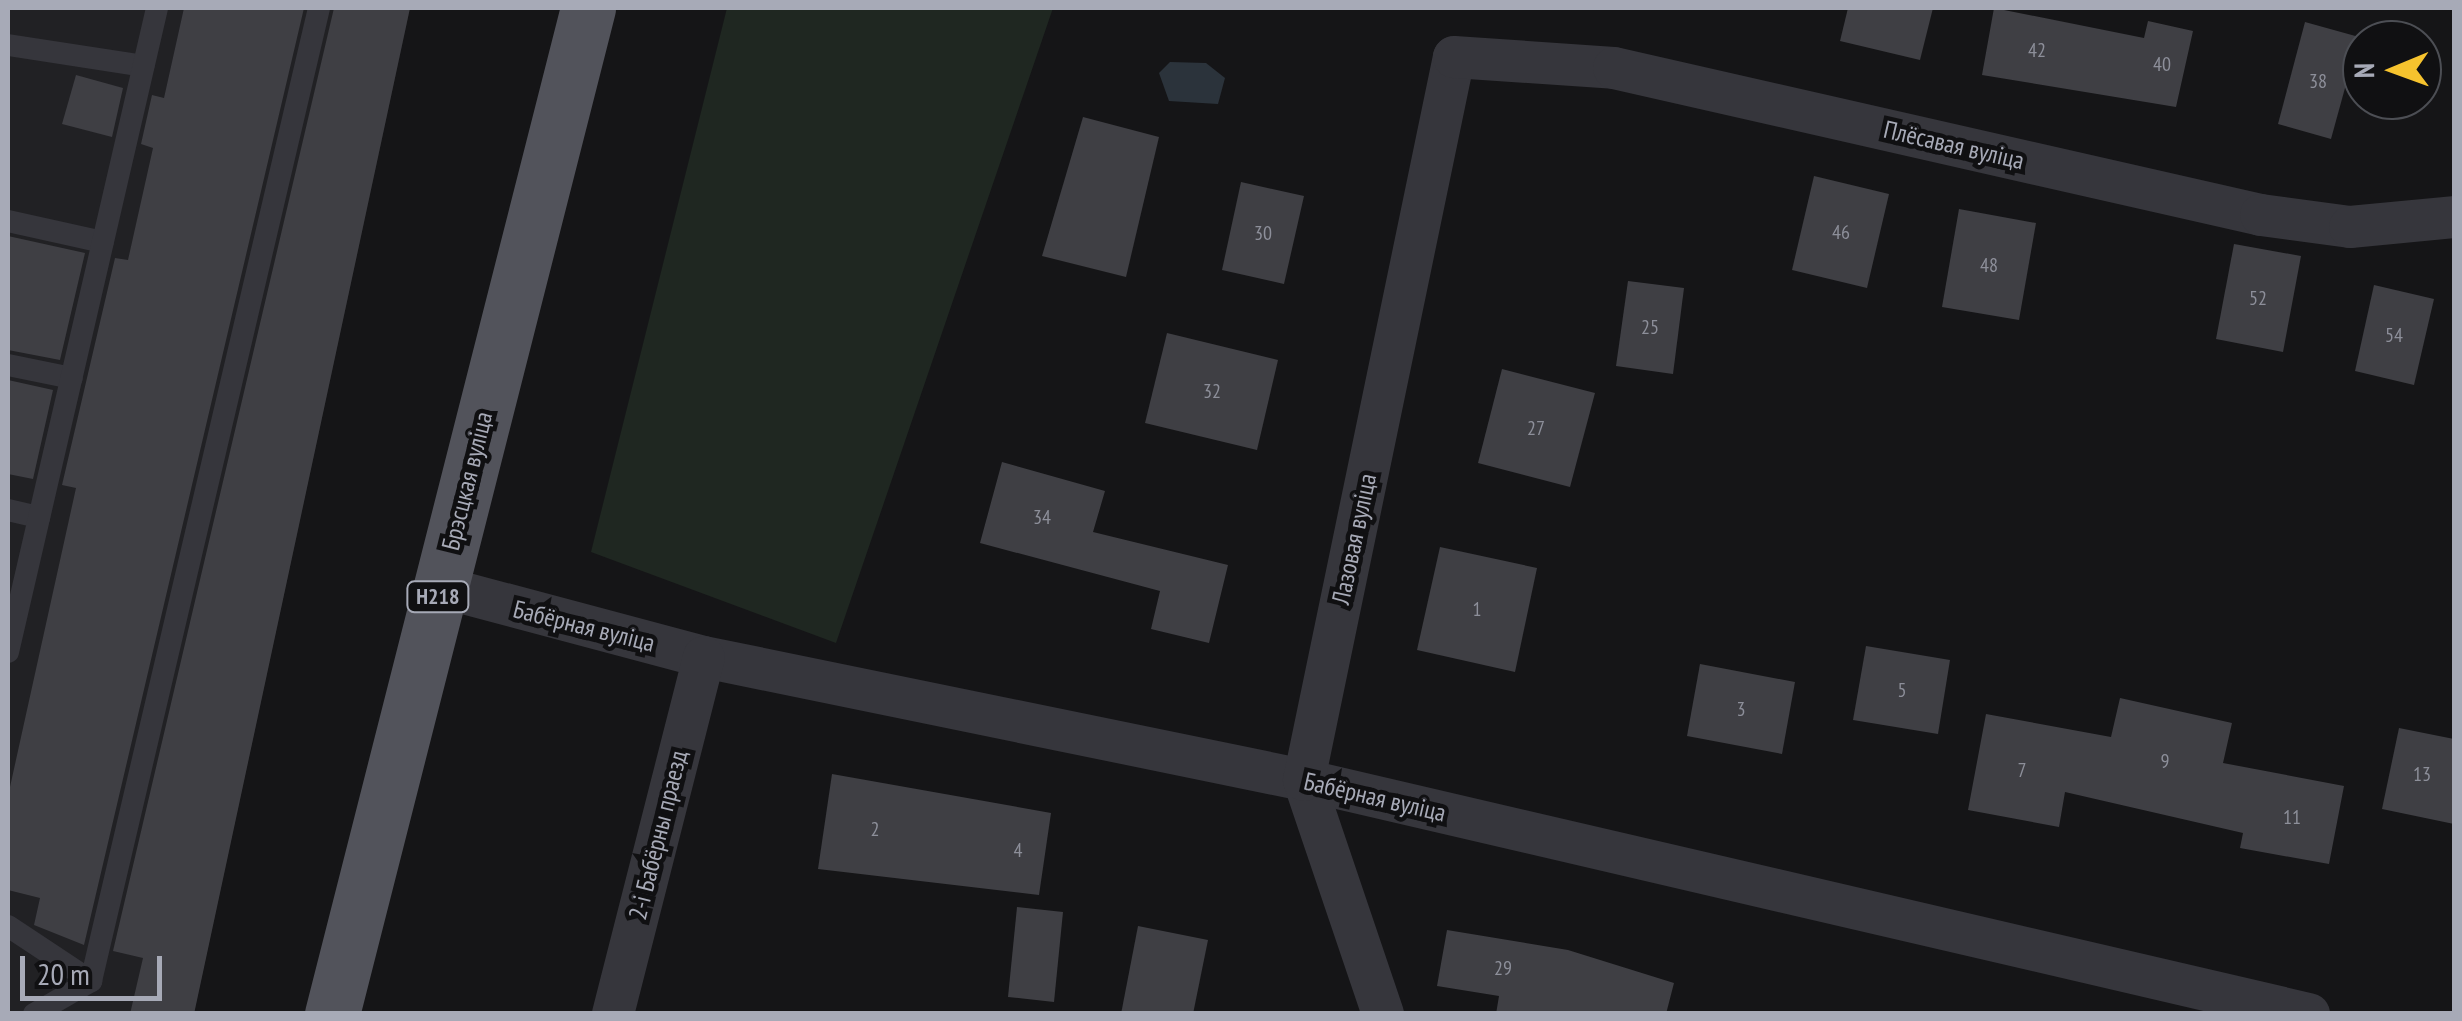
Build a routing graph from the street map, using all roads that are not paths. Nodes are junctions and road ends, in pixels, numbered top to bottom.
1 (157, 8) edge
2 (319, 8) edge
3 (588, 8) edge
4 (8, 45) edge
5 (1454, 57) joint
6 (143, 66) junction
7 (2454, 216) edge
8 (8, 221) edge
9 (103, 242) junction
10 (8, 364) edge
11 (72, 378) junction
12 (8, 510) edge
13 (39, 518) junction
14 (441, 586) junction
15 (8, 653) edge
16 (704, 657) junction
17 (1304, 780) junction
18 (8, 926) edge
19 (91, 981) junction
20 (34, 1014) edge
21 (332, 1014) edge
22 (614, 1014) edge
23 (1384, 1014) edge
24 (2309, 1014) edge

1 - 6 lane
2 - 19 lane
3 - 14 main road, Брэсцкая вуліца / Н218
4 - 6 lane
5 - 7 street, Плёсавая вуліца
5 - 17 street, Лазовая вуліца
6 - 9 lane
8 - 9 lane
9 - 11 lane
10 - 11 lane
11 - 13 lane
12 - 13 lane
13 - 15 lane
14 - 16 street, Бабёрная вуліца
14 - 21 main road, Брэсцкая вуліца / Н218
16 - 17 street, Бабёрная вуліца
16 - 22 street, 2-і Бабёрны праезд
17 - 23 street
17 - 24 street, Бабёрная вуліца
18 - 19 lane
19 - 20 lane

